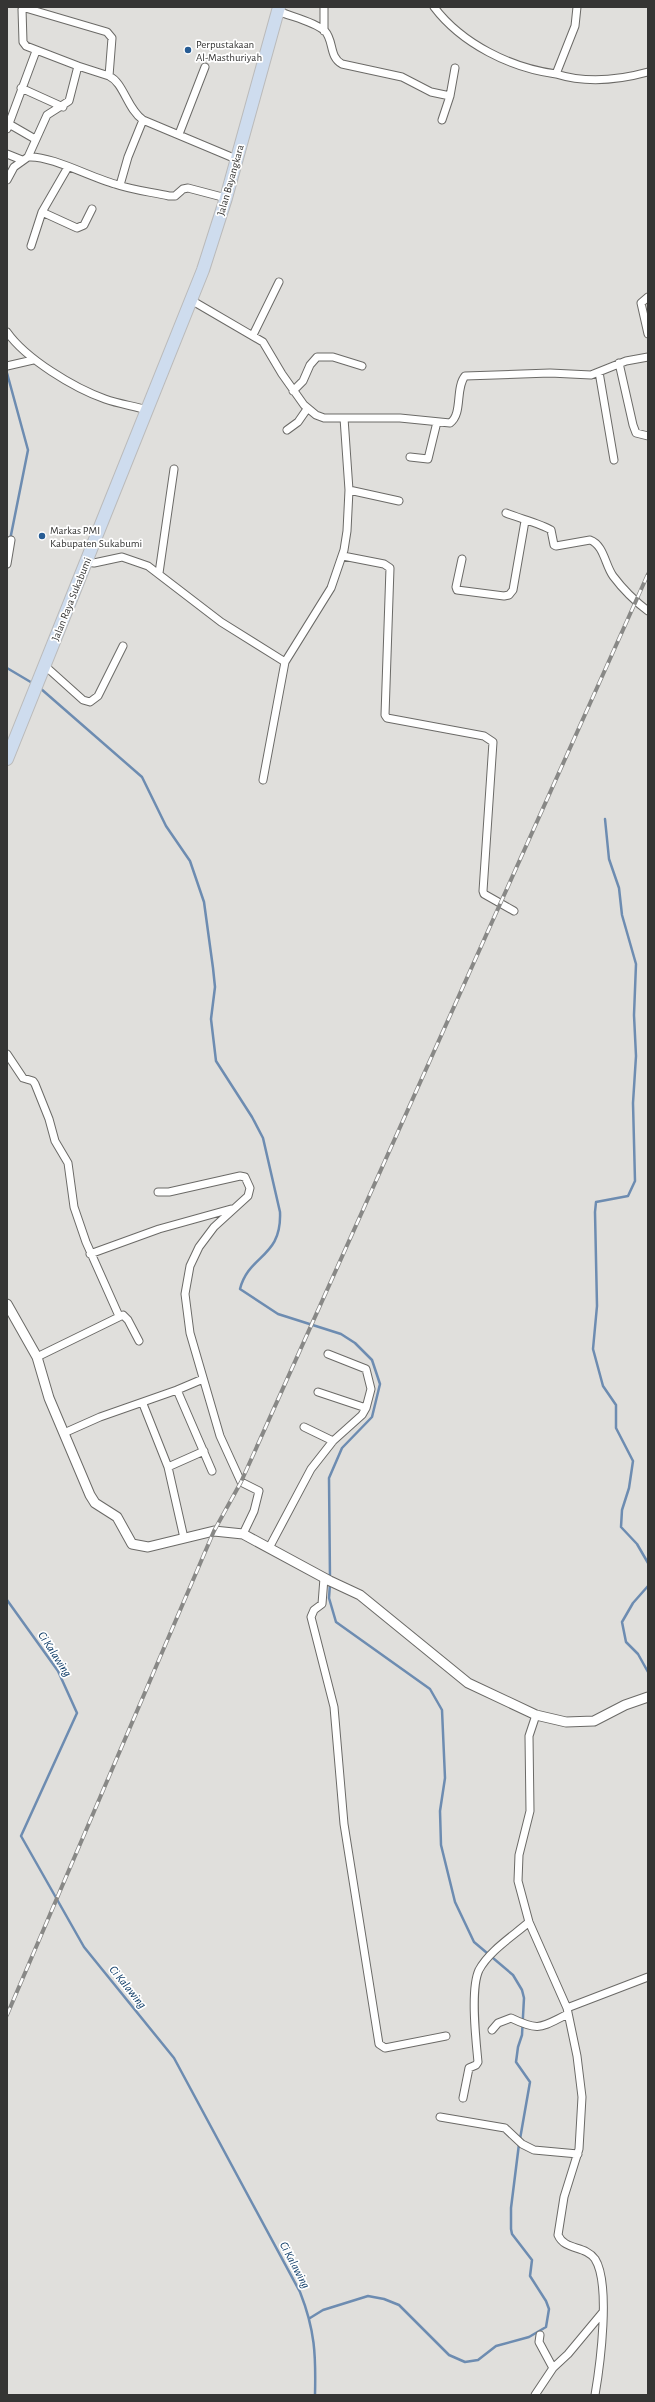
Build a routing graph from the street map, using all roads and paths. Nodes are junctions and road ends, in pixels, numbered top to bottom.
1 (324, 7) edge
2 (434, 7) edge
3 (577, 7) edge
4 (22, 8) edge
5 (278, 9) edge
6 (324, 31) junction
7 (36, 51) junction
8 (78, 66) junction
9 (205, 67) dead end
10 (455, 68) dead end
11 (648, 72) edge
12 (556, 74) junction
13 (109, 76) junction
14 (21, 88) junction
15 (450, 96) junction
16 (63, 107) junction
17 (143, 120) junction
18 (442, 120) dead end
19 (8, 126) edge
20 (179, 134) junction
21 (35, 139) junction
22 (7, 154) edge
23 (25, 158) junction
24 (236, 159) junction
25 (68, 167) junction
26 (7, 180) edge
27 (120, 185) junction
28 (226, 198) junction
29 (92, 209) dead end
30 (42, 212) junction
31 (31, 246) dead end
32 (279, 282) dead end
33 (648, 297) edge
34 (191, 300) junction
35 (7, 332) edge
36 (648, 334) edge
37 (253, 335) junction
38 (172, 351) joint
39 (648, 357) edge
40 (33, 360) junction
41 (619, 363) junction
42 (7, 366) edge
43 (362, 366) dead end
44 (599, 372) junction
45 (293, 391) junction
46 (307, 409) junction
47 (147, 410) junction
48 (344, 418) junction
49 (436, 422) junction
50 (287, 430) dead end
51 (648, 436) edge
52 (410, 457) dead end
53 (614, 460) dead end
54 (174, 469) dead end
55 (349, 490) junction
56 (399, 501) dead end
57 (506, 513) dead end
58 (525, 521) junction
59 (11, 540) dead end
60 (8, 555) edge
61 (342, 556) junction
62 (462, 559) dead end
63 (86, 562) junction
64 (7, 564) edge
65 (159, 573) junction
66 (648, 612) edge
67 (123, 646) dead end
68 (285, 662) junction
69 (43, 668) junction
70 (7, 760) edge
71 (263, 780) dead end
72 (514, 911) dead end
73 (7, 1054) edge
74 (158, 1192) dead end
75 (232, 1209) junction
76 (90, 1254) junction
77 (7, 1304) edge
78 (119, 1316) junction
79 (139, 1341) dead end
80 (328, 1354) dead end
81 (37, 1357) junction
82 (203, 1379) junction
83 (177, 1390) junction
84 (318, 1392) dead end
85 (143, 1404) junction
86 (366, 1408) junction
87 (304, 1427) dead end
88 (64, 1433) junction
89 (333, 1441) junction
90 (204, 1451) junction
91 (168, 1467) junction
92 (212, 1471) dead end
93 (243, 1534) junction
94 (184, 1538) junction
95 (269, 1548) junction
96 (324, 1578) junction
97 (648, 1697) edge
98 (536, 1715) junction
99 (530, 1922) junction
100 (648, 1977) edge
101 (567, 2011) junction
102 (492, 2030) dead end
103 (446, 2036) dead end
104 (463, 2098) dead end
105 (440, 2117) dead end
106 (578, 2154) junction
107 (603, 2312) junction
108 (540, 2336) dead end
109 (553, 2368) junction
110 (535, 2395) edge
111 (595, 2395) edge

1 - 6 street
2 - 12 street
3 - 12 street
4 - 7 street
4 - 13 street
5 - 6 street
5 - 24 highway, Jalan Bayangkara
6 - 15 street
7 - 8 street
7 - 14 street
8 - 13 street
8 - 16 street
9 - 20 street
10 - 15 street
11 - 12 street
13 - 17 street
14 - 16 street
14 - 19 street
15 - 18 street
16 - 21 street
17 - 20 street
17 - 27 street
19 - 21 street
20 - 24 street
21 - 23 street
22 - 23 street
23 - 25 street
23 - 26 street
24 - 28 highway, Jalan Bayangkara
25 - 27 street
25 - 30 street
27 - 28 street
28 - 34 highway, Jalan Bayangkara
29 - 30 street
30 - 31 street
32 - 37 street
33 - 36 street
34 - 37 street
34 - 38 highway, Jalan Bayangkara
35 - 40 street
37 - 45 street
38 - 47 highway, Jalan Raya Sukabumi
39 - 41 street
40 - 42 street
40 - 47 street
41 - 44 street
41 - 51 street
43 - 45 street
44 - 49 street
44 - 53 street
45 - 46 street
46 - 48 street
46 - 50 street
47 - 63 highway, Jalan Raya Sukabumi
48 - 49 street
48 - 55 street
49 - 52 street
54 - 65 street
55 - 56 street
55 - 61 street
57 - 58 street
58 - 62 street
58 - 66 street
59 - 60 street
60 - 64 street
61 - 68 street
61 - 72 street
63 - 65 street
63 - 69 highway, Jalan Raya Sukabumi
65 - 68 street
67 - 69 street
68 - 71 street
69 - 70 highway, Jalan Raya Sukabumi
73 - 76 street
74 - 75 street
75 - 76 street
75 - 82 street
76 - 78 street
77 - 81 street
78 - 79 street
78 - 81 street
80 - 86 street
81 - 88 street
82 - 83 street
82 - 93 street
83 - 85 street
83 - 90 street
84 - 86 street
85 - 88 street
85 - 91 street
86 - 89 street
87 - 89 street
88 - 94 street
89 - 95 street
90 - 91 street
90 - 92 street
91 - 94 street
93 - 94 street
93 - 95 street
95 - 96 street
96 - 98 street
96 - 103 street
97 - 98 street
98 - 99 street
99 - 101 street
99 - 104 street
100 - 101 street
101 - 102 street
101 - 106 street
105 - 106 street
106 - 107 street
107 - 109 street
107 - 111 street
108 - 109 street
109 - 110 street

